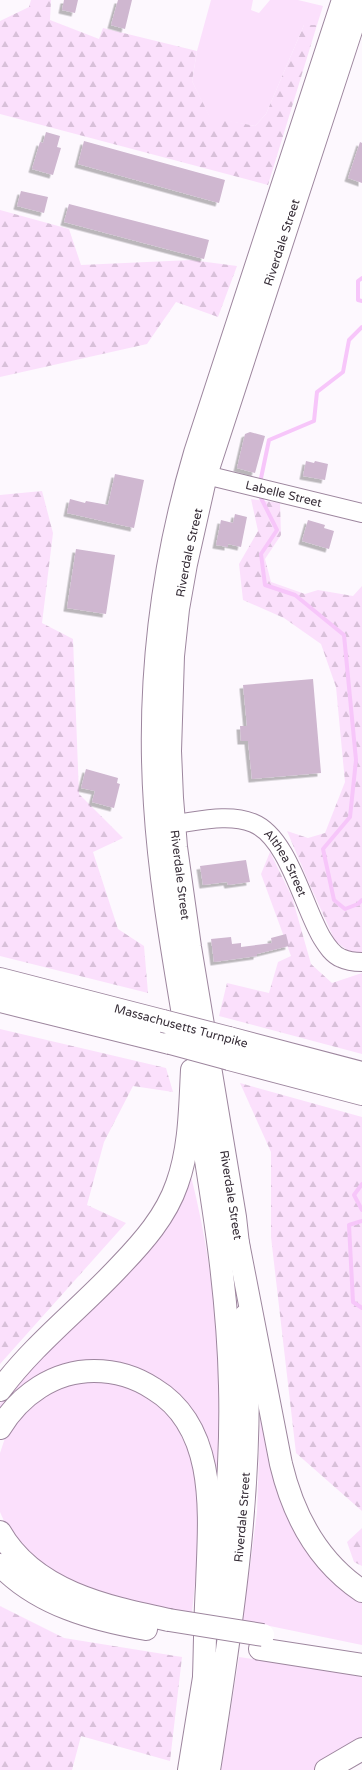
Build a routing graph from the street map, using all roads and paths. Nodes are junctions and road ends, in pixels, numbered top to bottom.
1 (343, 0) edge
2 (361, 0) edge
3 (206, 475) junction
4 (362, 513) edge
5 (174, 824) junction
6 (362, 962) edge
7 (0, 979) edge
8 (0, 1001) edge
9 (229, 1048) junction
10 (192, 1070) junction
11 (362, 1073) edge
12 (362, 1094) edge
13 (238, 1243) junction
14 (0, 1390) edge
15 (0, 1428) edge
16 (0, 1532) edge
17 (0, 1565) edge
18 (362, 1591) edge
19 (169, 1627) junction
20 (262, 1642) junction
21 (362, 1653) edge
22 (362, 1665) edge
23 (204, 1677) junction
24 (362, 1749) edge
25 (190, 1770) edge
26 (209, 1770) edge
27 (326, 1770) edge

1 - 10 main road, Riverdale Street
2 - 3 main road, Riverdale Street
3 - 4 street, Labelle Street
3 - 5 main road, Riverdale Street
5 - 6 street, Althea Street
5 - 13 main road, Riverdale Street
7 - 9 main road, Massachusetts Turnpike, bridge
8 - 9 main road, Massachusetts Turnpike, bridge
9 - 11 main road, Massachusetts Turnpike
9 - 12 main road, Massachusetts Turnpike
10 - 14 main road
10 - 23 main road, Riverdale Street
13 - 18 main road
13 - 26 main road, Riverdale Street
15 - 23 main road
16 - 19 main road
17 - 19 main road
19 - 20 main road
20 - 21 main road
20 - 22 main road
23 - 25 main road, Riverdale Street
24 - 27 main road

